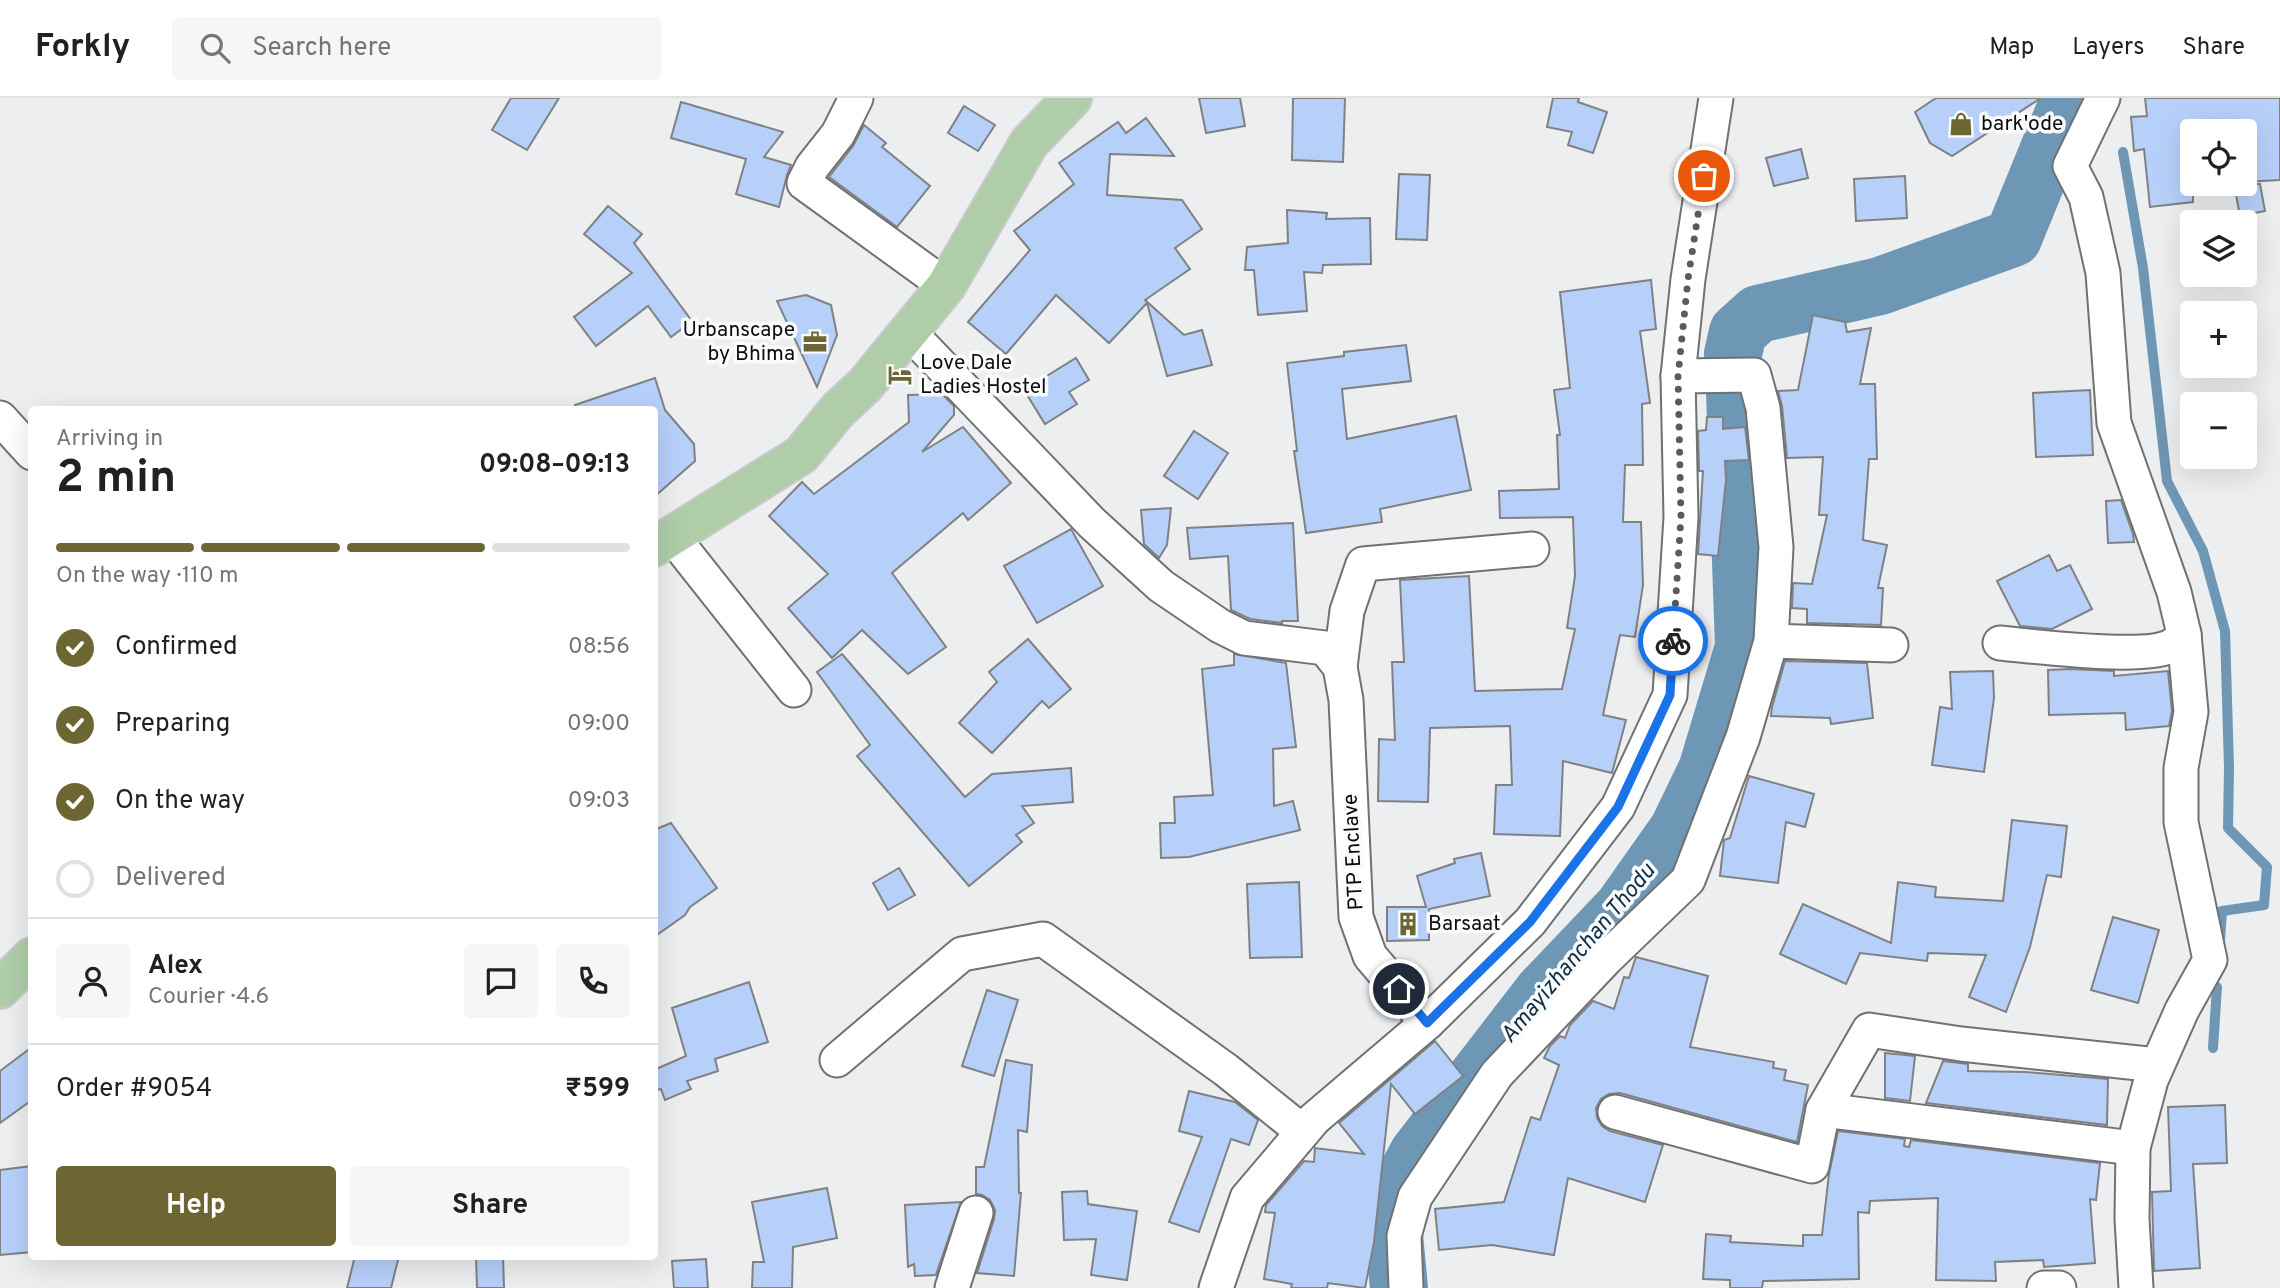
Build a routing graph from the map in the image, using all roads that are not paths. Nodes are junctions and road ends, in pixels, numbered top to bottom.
1 (856, 98) edge
2 (1072, 98) edge
3 (1716, 98) edge
4 (2103, 98) edge
5 (946, 286) junction
6 (908, 331) junction
7 (1678, 376) junction
8 (0, 418) edge
9 (28, 449) edge
10 (663, 541) edge
11 (1532, 549) dead end
12 (2184, 634) junction
13 (1771, 640) junction
14 (2000, 643) dead end
15 (1891, 645) dead end
16 (1340, 667) junction
17 (794, 690) dead end
18 (28, 961) edge
19 (0, 989) edge
20 (1427, 1023) junction
21 (836, 1060) dead end
22 (2157, 1065) junction
23 (1823, 1110) junction
24 (1615, 1112) dead end
25 (1303, 1132) junction
26 (2133, 1149) junction
27 (976, 1213) dead end
28 (952, 1288) edge
29 (1216, 1288) edge
30 (1406, 1288) edge
31 (2044, 1288) edge
32 (2059, 1288) edge
33 (2136, 1288) edge

1 - 5 street
2 - 5 main road
3 - 7 street
4 - 12 street
5 - 6 main road
6 - 10 main road
6 - 16 street
7 - 13 street
7 - 20 street
8 - 9 street
10 - 17 street
11 - 16 street, PTP Enclave
12 - 14 street
12 - 22 street
13 - 15 street
13 - 30 street
16 - 20 street, PTP Enclave
18 - 19 main road
20 - 25 street
21 - 25 street
22 - 23 street
22 - 26 street
23 - 24 street
23 - 26 street
25 - 29 street
26 - 33 street
27 - 28 street
31 - 32 street

